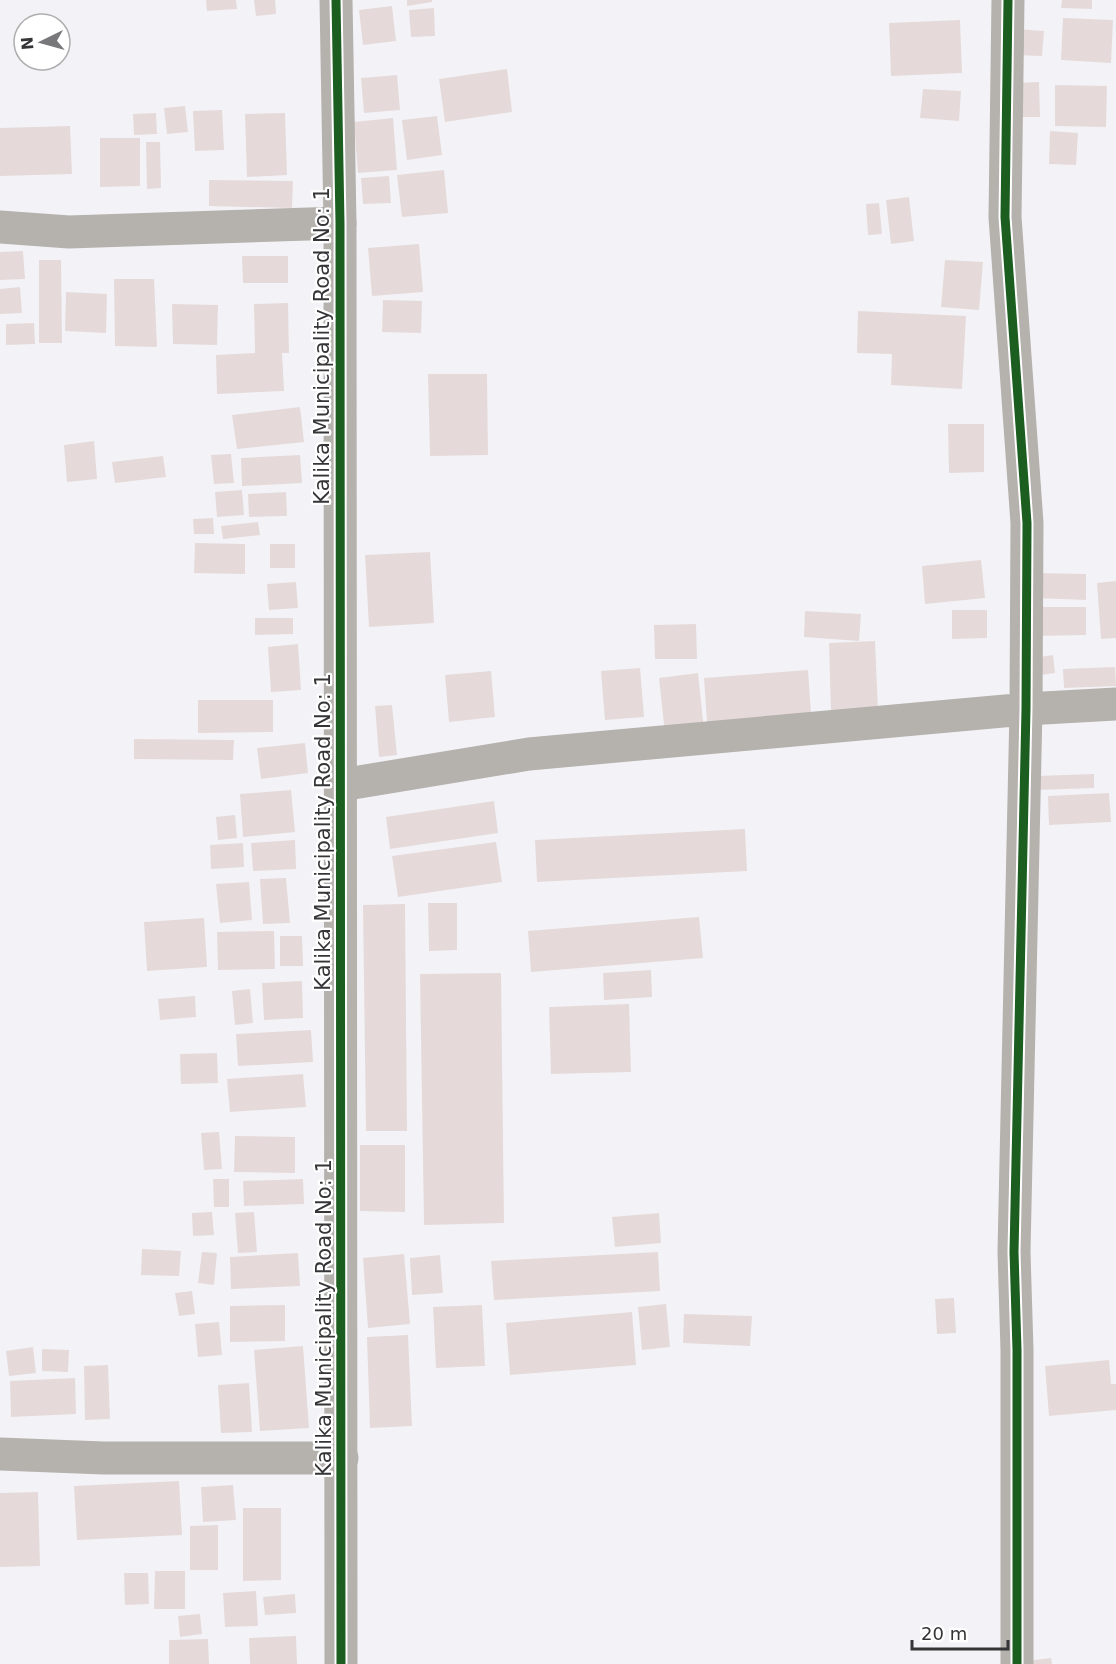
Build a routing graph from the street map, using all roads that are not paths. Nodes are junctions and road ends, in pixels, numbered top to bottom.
1 (336, 0) edge
2 (1008, 0) edge
3 (340, 223) junction
4 (0, 227) edge
5 (1116, 704) edge
6 (1026, 709) junction
7 (341, 785) junction
8 (0, 1454) edge
9 (342, 1458) junction
10 (341, 1664) edge
11 (1017, 1664) edge

1 - 3 street, Kalika Municipality Road No: 1
2 - 6 street
3 - 4 street
3 - 7 street, Kalika Municipality Road No: 1
5 - 6 street
6 - 7 street
6 - 11 street
7 - 9 street, Kalika Municipality Road No: 1
8 - 9 street
9 - 10 street, Kalika Municipality Road No: 1

